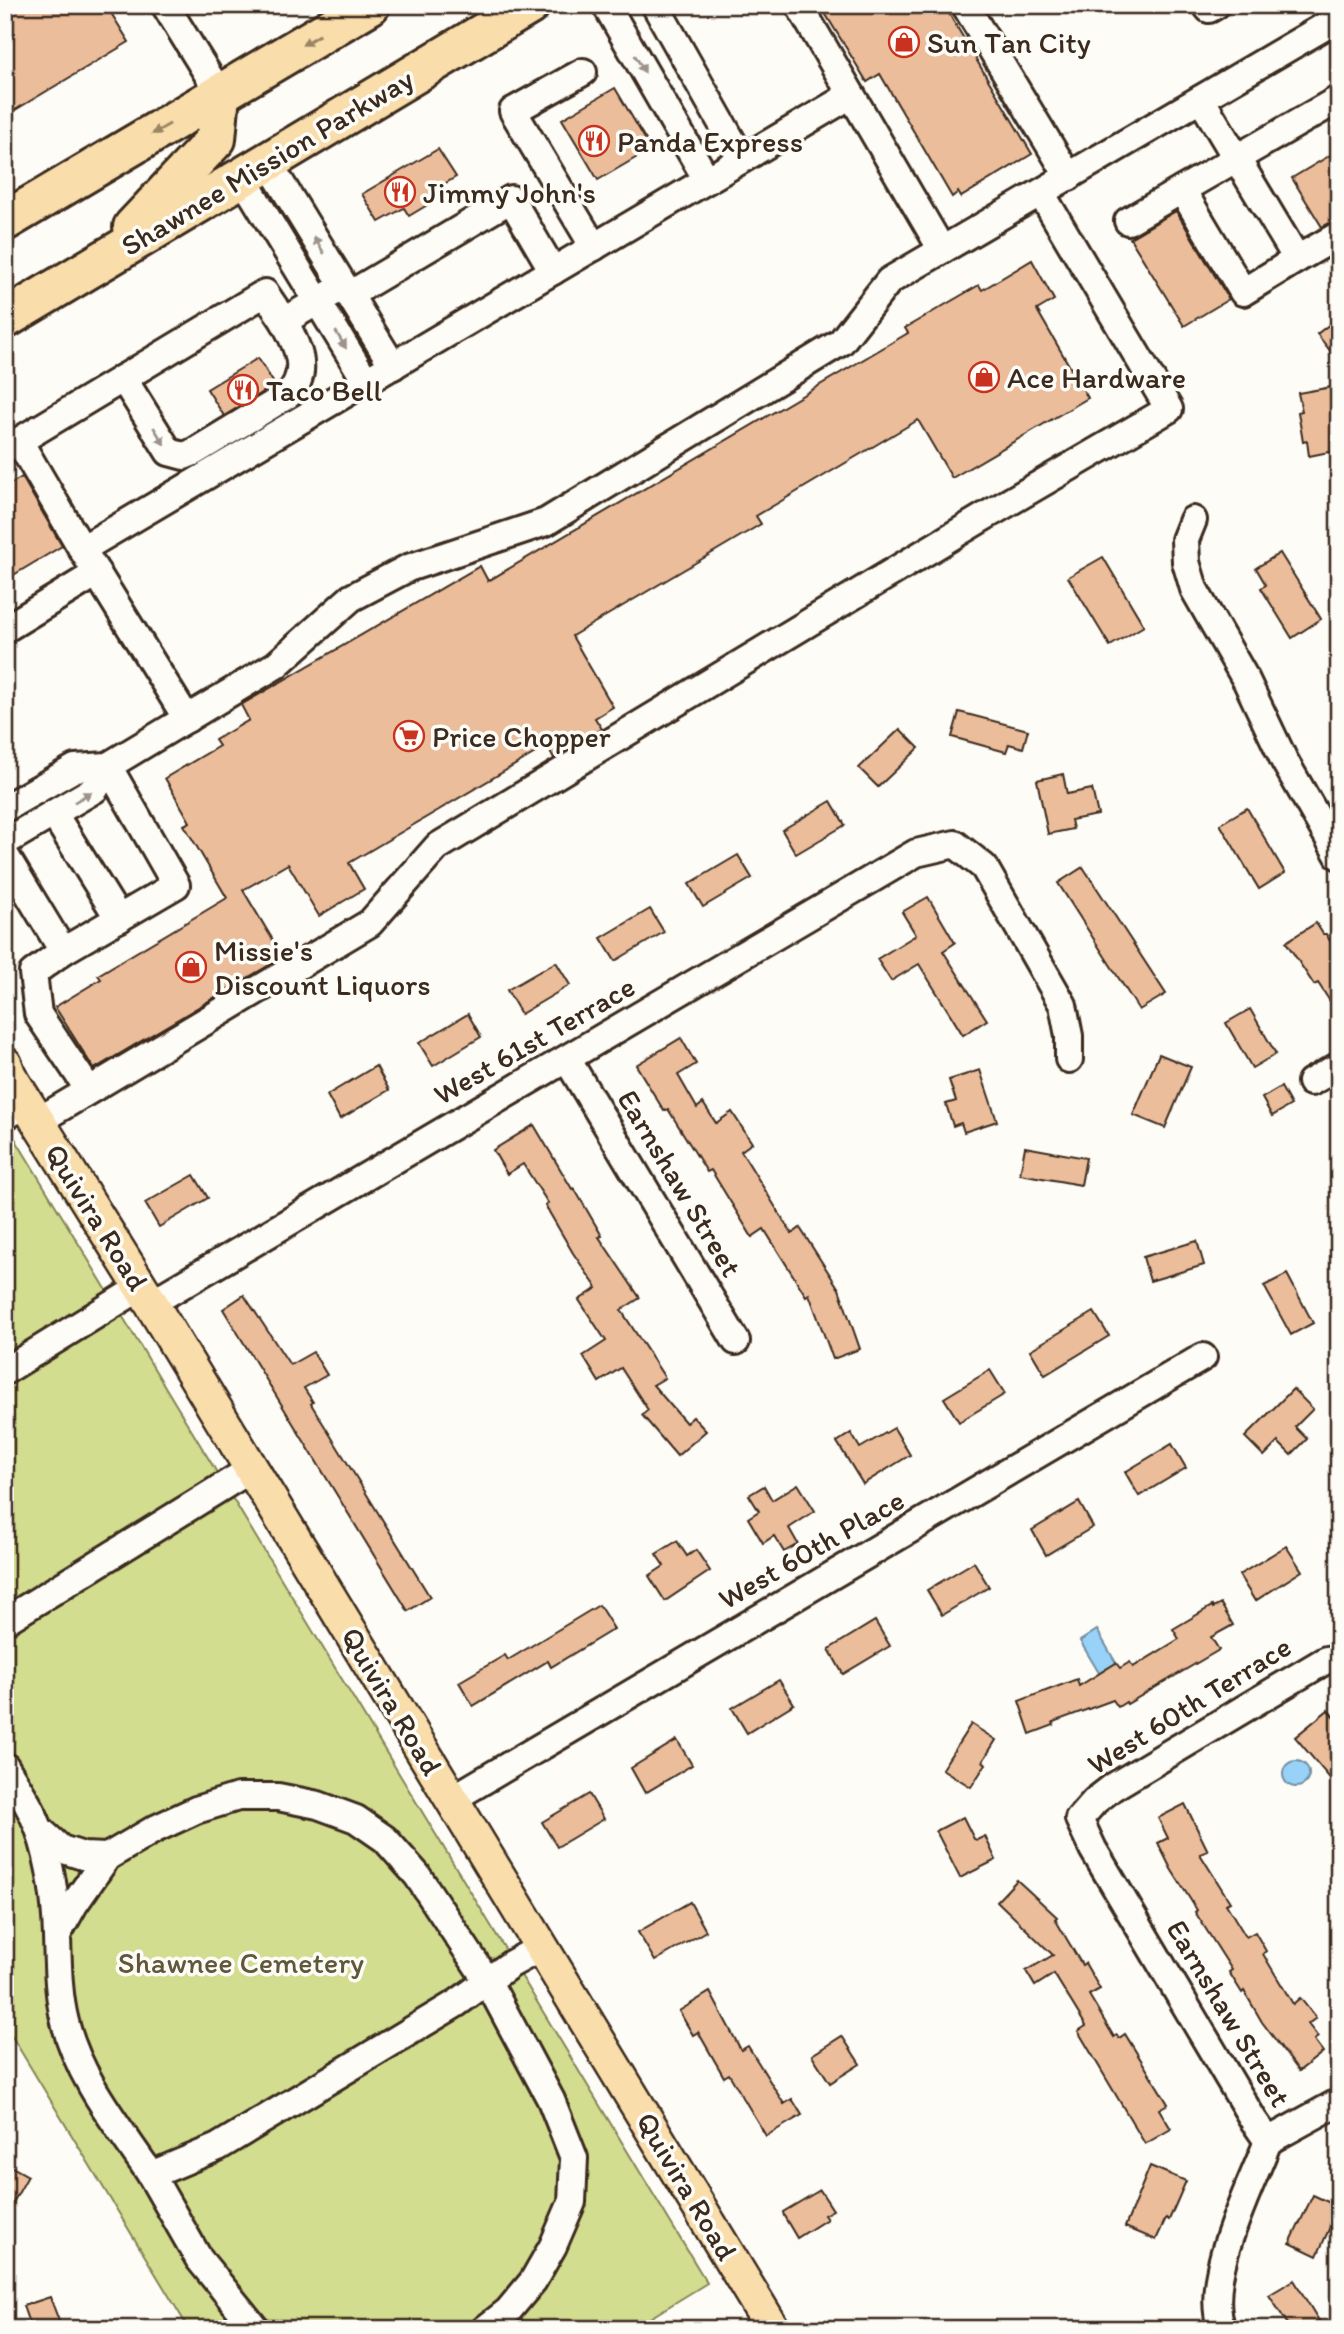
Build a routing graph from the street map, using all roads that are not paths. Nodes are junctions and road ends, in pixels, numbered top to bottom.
1 (165, 5) edge
2 (370, 5) edge
3 (530, 5) edge
4 (606, 5) edge
5 (654, 5) edge
6 (799, 5) edge
7 (965, 5) edge
8 (1206, 5) edge
9 (1216, 5) edge
10 (1339, 18) edge
11 (583, 72) dead end
12 (220, 94) junction
13 (851, 95) junction
14 (1201, 99) junction
15 (1339, 99) edge
16 (1237, 158) junction
17 (742, 159) junction
18 (255, 169) junction
19 (1069, 177) junction
20 (707, 180) junction
21 (1182, 190) junction
22 (1041, 193) junction
23 (5, 220) edge
24 (1128, 221) dead end
25 (1339, 235) edge
26 (594, 247) junction
27 (942, 250) junction
28 (1297, 260) junction
29 (100, 261) junction
30 (553, 271) junction
31 (347, 290) junction
32 (318, 301) junction
33 (5, 319) edge
34 (284, 321) junction
35 (393, 366) junction
36 (123, 378) junction
37 (366, 381) junction
38 (12, 445) edge
39 (1193, 520) dead end
40 (82, 549) junction
41 (97, 573) junction
42 (5, 629) edge
43 (187, 719) junction
44 (108, 766) junction
45 (5, 807) edge
46 (54, 814) junction
47 (5, 842) edge
48 (5, 855) edge
49 (1339, 856) edge
50 (118, 919) junction
51 (63, 951) junction
52 (567, 1059) junction
53 (1069, 1059) dead end
54 (1339, 1066) edge
55 (7, 1070) edge
56 (1311, 1082) dead end
57 (89, 1090) junction
58 (23, 1114) edge
59 (146, 1295) junction
60 (736, 1341) dead end
61 (1203, 1357) dead end
62 (5, 1371) edge
63 (251, 1469) junction
64 (5, 1621) edge
65 (1339, 1657) edge
66 (5, 1766) edge
67 (452, 1799) junction
68 (1079, 1819) joint
69 (40, 1830) junction
70 (107, 1857) junction
71 (57, 1935) junction
72 (542, 1947) junction
73 (488, 1982) junction
74 (1339, 2102) edge
75 (1268, 2141) junction
76 (150, 2175) junction
77 (256, 2329) edge
78 (485, 2329) edge
79 (773, 2329) edge
80 (1222, 2329) edge

1 - 12 street
2 -> 12 highway
3 - 18 highway, Shawnee Mission Parkway
4 -> 20 street
5 - 17 street
6 - 13 street
7 - 19 street
8 - 9 street
10 - 14 street
11 - 26 street
12 -> 23 highway
12 - 29 highway
13 - 17 street
13 - 27 street
14 - 16 street
14 - 19 street
15 - 16 street
16 - 21 street
16 - 28 street
17 - 20 street
18 - 29 highway, Shawnee Mission Parkway
31 -> 18 street
18 - 32 street
19 - 22 street
20 - 26 street
21 - 24 street
21 - 28 street
22 - 27 street
22 - 57 street
25 - 28 street
26 - 30 street
27 - 43 street
29 - 33 highway, Shawnee Mission Parkway
30 - 31 street
30 - 35 street
31 - 32 street
31 - 35 street
32 - 34 street
32 -> 37 street
34 - 36 street
36 -> 34 street
35 - 37 street
36 - 38 street
37 - 40 street
38 - 40 street
39 - 49 street
40 - 41 street
41 - 42 street
41 - 43 street
43 - 44 street
44 - 45 street
46 -> 44 street
44 - 50 street
46 - 47 street
46 - 50 street
48 - 51 street
50 - 51 street
51 - 57 street
52 - 53 street, West 61st Terrace
52 - 59 street, West 61st Terrace
52 - 60 street, Earnshaw Street
54 - 56 street
55 - 58 main road, Quivira Road
57 - 58 street
58 - 59 main road, Quivira Road
59 - 62 street, West 61st Terrace
59 - 63 main road, Quivira Road
61 - 67 street, West 60th Place
63 - 64 street
63 - 67 main road, Quivira Road
65 - 68 street, West 60th Terrace
66 - 69 street
67 - 72 main road, Quivira Road
68 - 75 street, Earnshaw Street
69 - 70 street
69 - 71 street
70 - 71 street
70 - 73 street
71 - 76 street
72 - 73 street
72 - 79 main road, Quivira Road
73 - 76 street
73 - 78 street
74 - 75 street
75 - 80 street, Earnshaw Street
76 - 77 street

